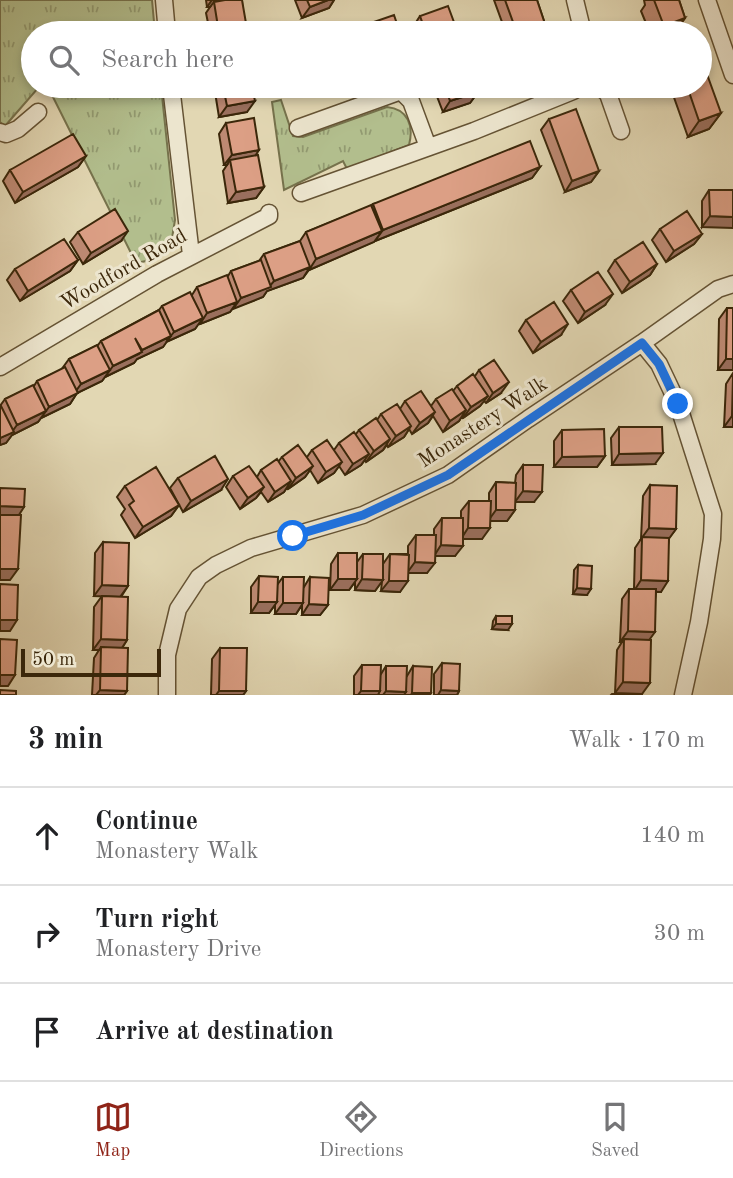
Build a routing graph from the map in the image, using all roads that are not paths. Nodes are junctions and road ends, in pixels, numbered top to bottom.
1 (163, 0) edge
2 (575, 0) edge
3 (707, 0) edge
4 (166, 21) edge
5 (580, 21) edge
6 (726, 32) edge
7 (733, 75) edge
8 (173, 98) edge
9 (382, 98) edge
10 (408, 98) edge
11 (554, 98) edge
12 (609, 98) edge
13 (38, 112) dead end
14 (298, 128) dead end
15 (0, 131) edge
16 (621, 131) dead end
17 (428, 147) junction
18 (301, 193) dead end
19 (269, 213) dead end
20 (191, 255) junction
21 (733, 284) edge
22 (642, 343) junction
23 (0, 367) edge
24 (167, 695) edge
25 (683, 695) edge

1 - 4 street
2 - 5 street
3 - 6 street
6 - 7 street
8 - 20 street
9 - 14 street
10 - 17 street
11 - 17 street
12 - 16 street
13 - 15 street
17 - 18 street
19 - 20 street, Woodford Road
20 - 23 street, Woodford Road
21 - 22 street, Monastery Walk
22 - 24 street, Monastery Walk
22 - 25 street

